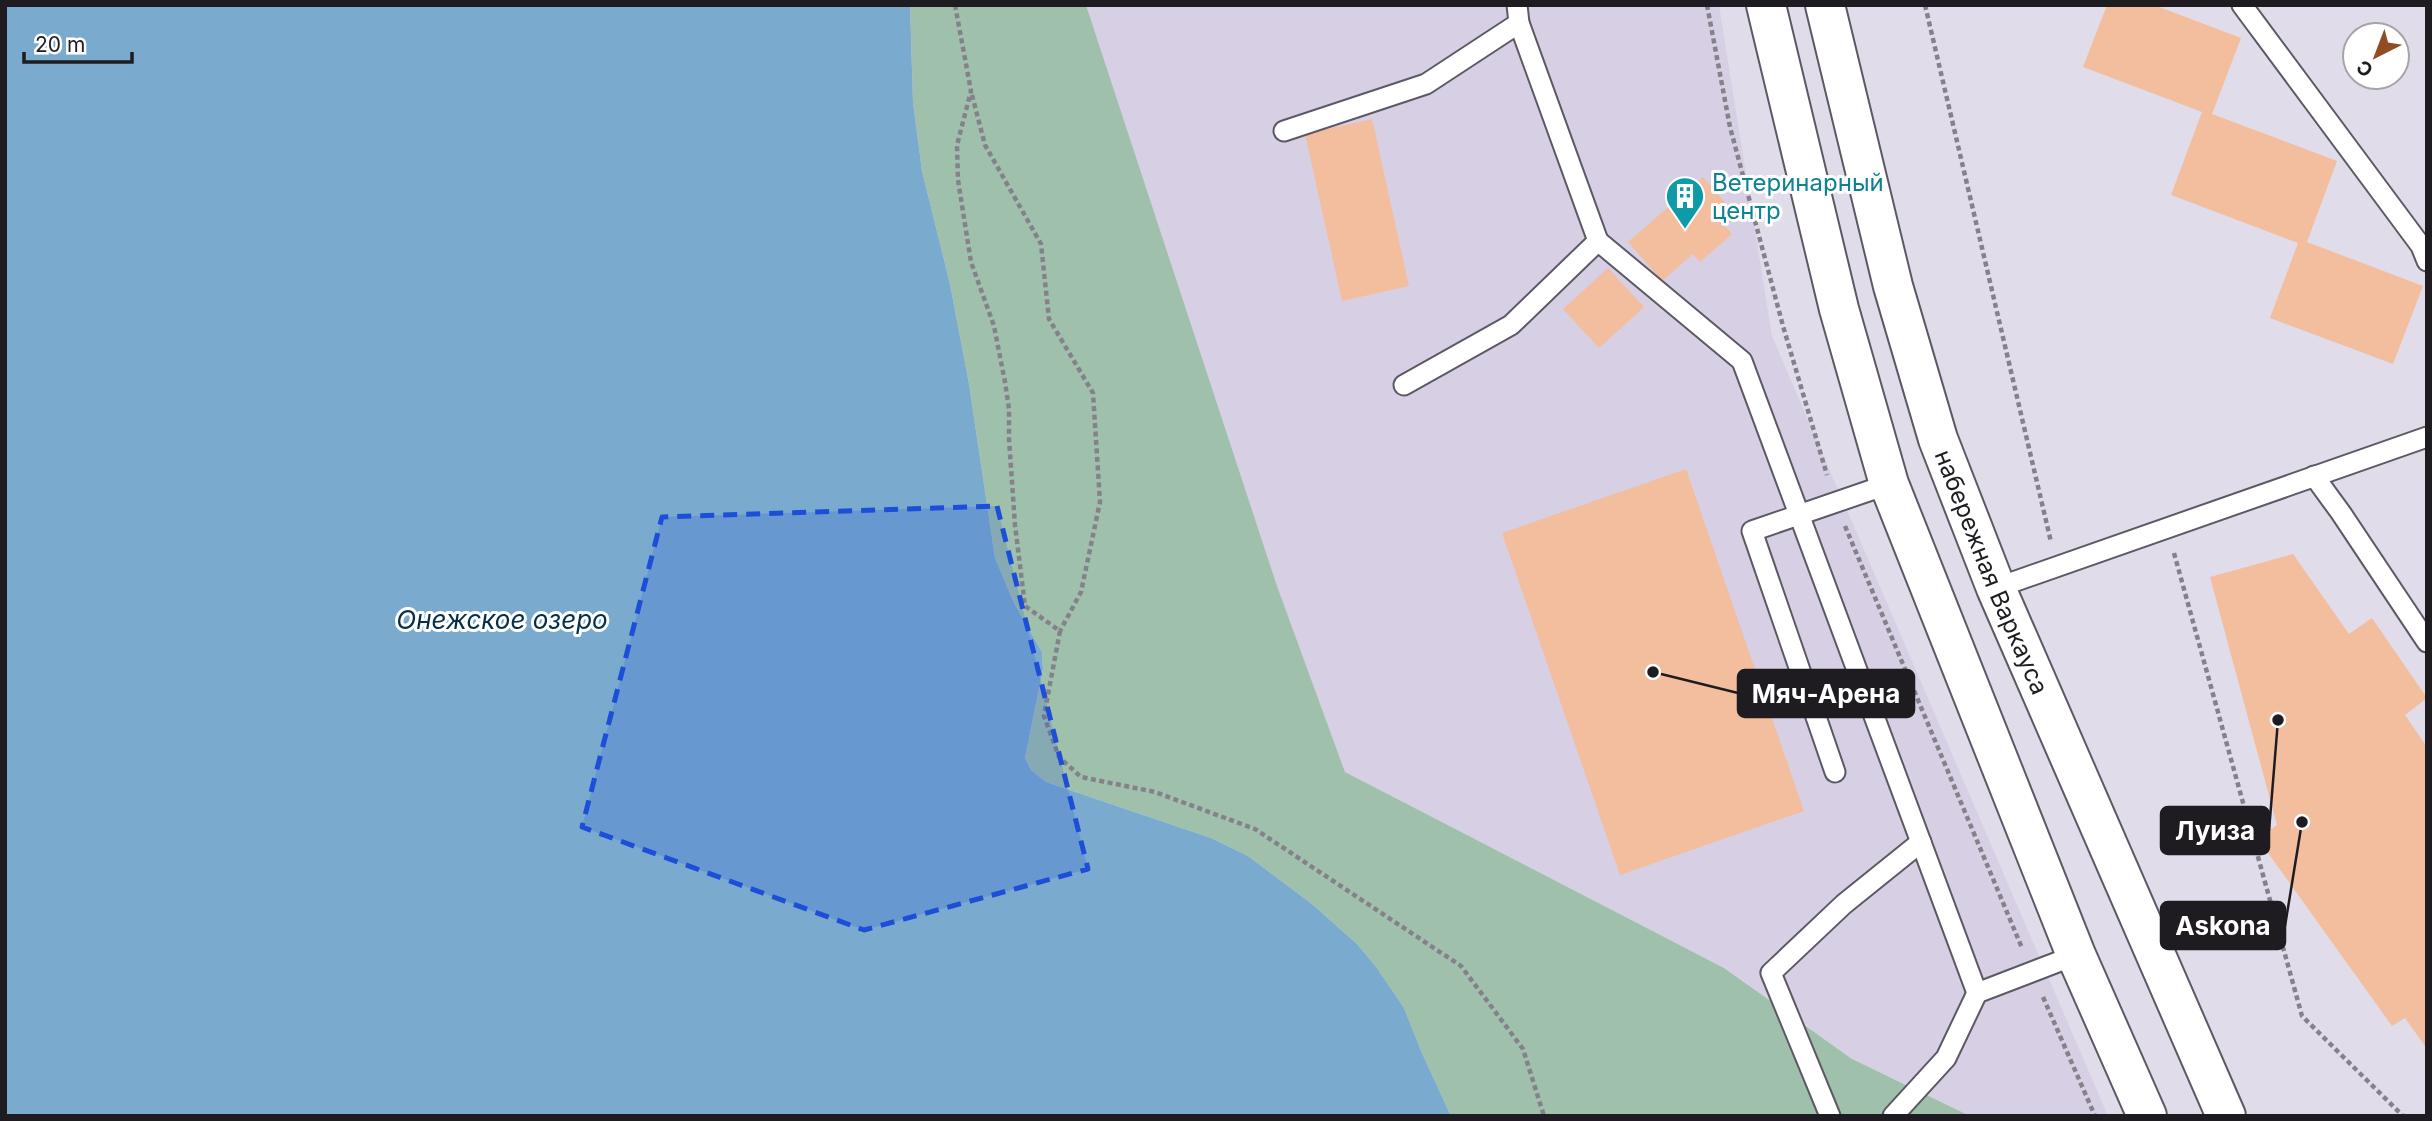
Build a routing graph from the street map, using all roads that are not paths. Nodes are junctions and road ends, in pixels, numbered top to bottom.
1 (1766, 5) edge
2 (1825, 5) edge
3 (2242, 5) edge
4 (1518, 14) edge
5 (1284, 131) dead end
6 (1598, 241) junction
7 (2427, 261) edge
8 (1404, 385) dead end
9 (2427, 437) edge
10 (2314, 476) junction
11 (1889, 484) junction
12 (1798, 514) junction
13 (1996, 588) junction
14 (2427, 642) edge
15 (1835, 772) dead end
16 (1921, 842) junction
17 (2076, 955) junction
18 (1977, 993) junction
19 (1830, 1116) edge
20 (1892, 1116) edge
21 (2147, 1116) edge
22 (2226, 1116) edge

1 - 11 main road
2 - 13 main road, набережная Варкауса
3 - 7 lane
4 - 5 lane
4 - 6 lane
6 - 8 lane
6 - 12 lane
9 - 10 lane
10 - 13 lane
10 - 14 lane
11 - 12 lane
11 - 17 main road
12 - 15 lane
12 - 16 lane
13 - 22 main road, набережная Варкауса
16 - 18 lane
16 - 19 lane
17 - 18 lane
17 - 21 main road
18 - 20 lane

